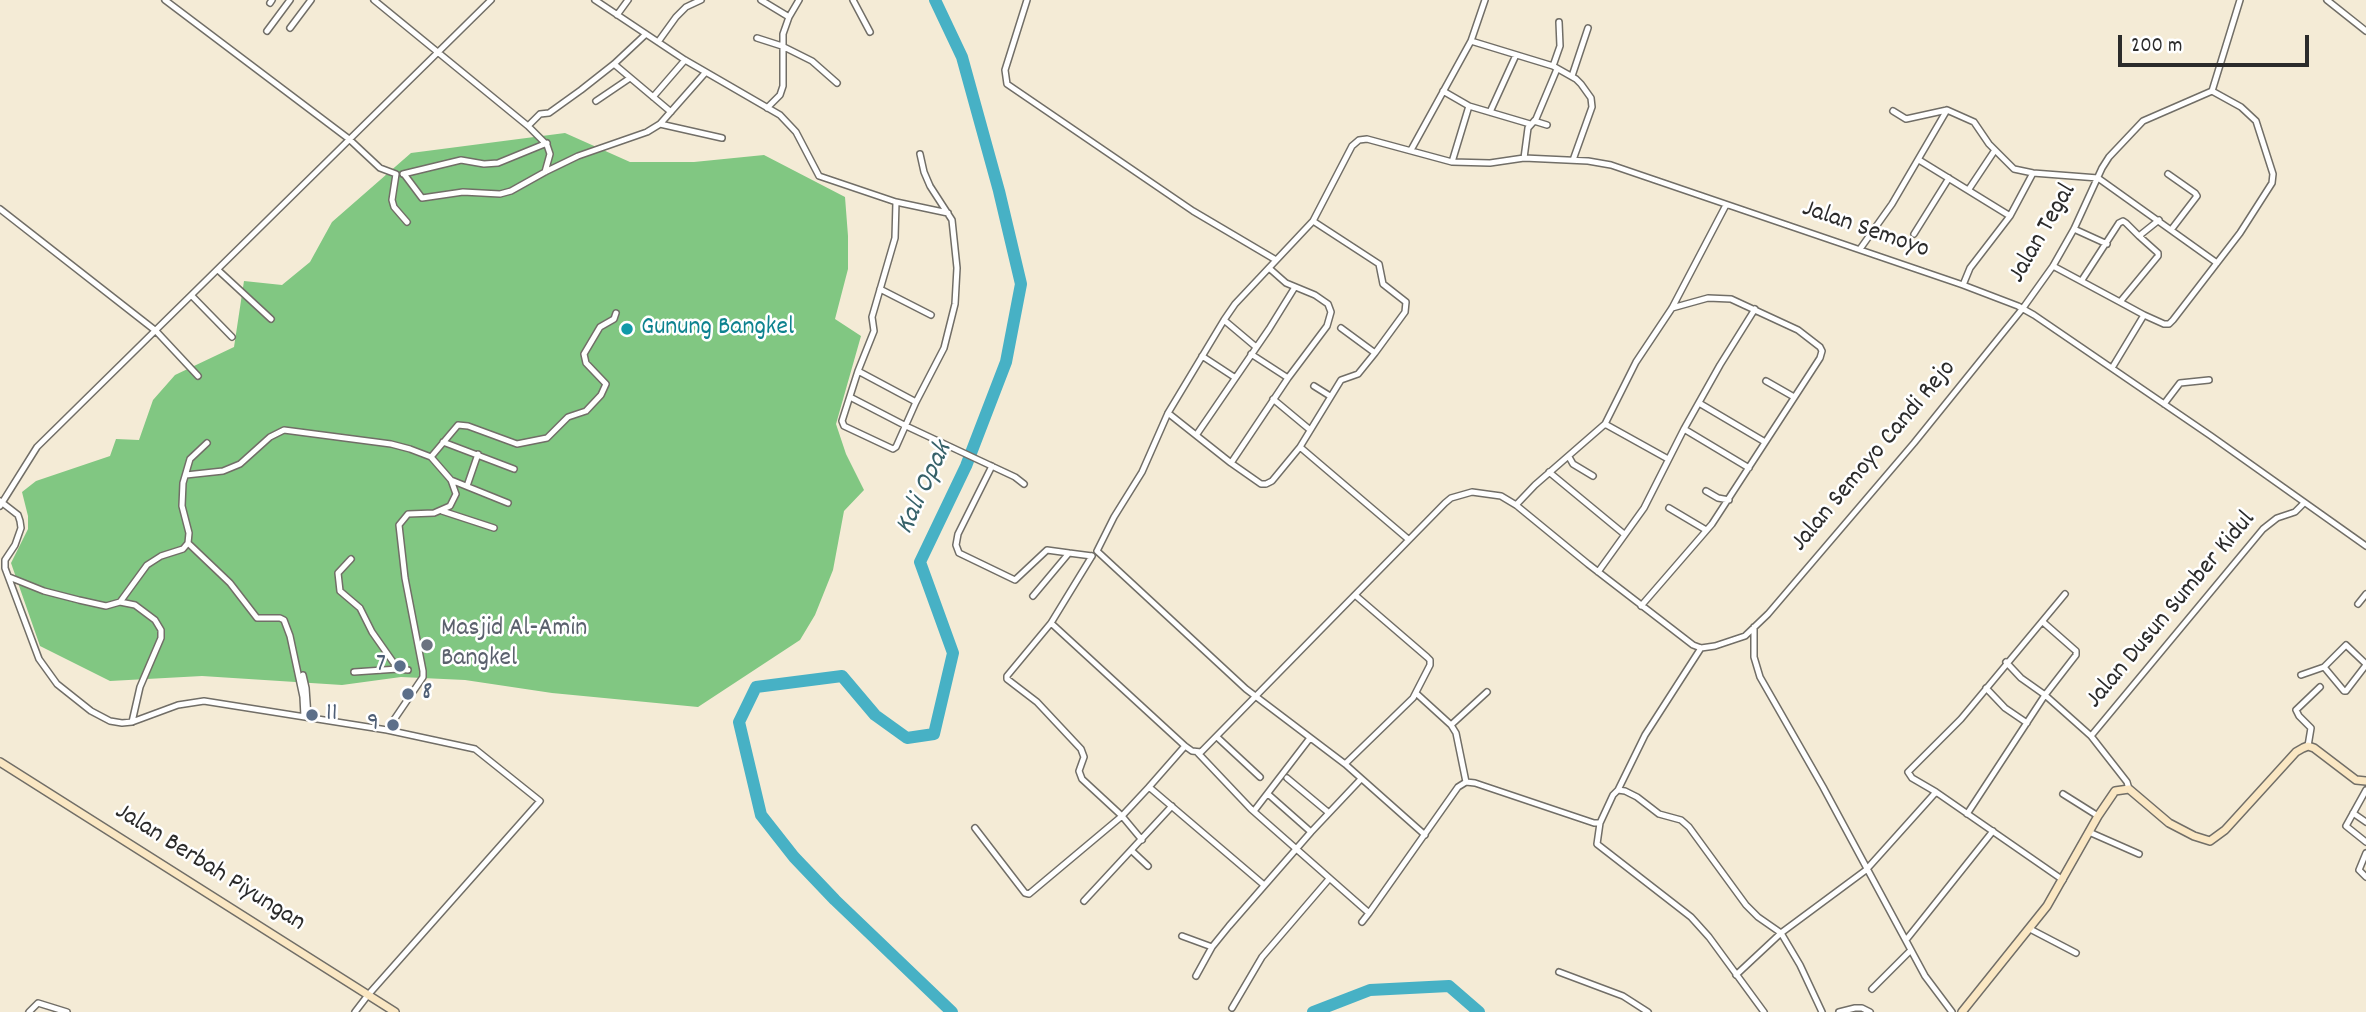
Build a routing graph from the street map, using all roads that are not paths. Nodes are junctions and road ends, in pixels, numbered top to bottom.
1 (165, 0) edge
2 (290, 0) edge
3 (311, 0) edge
4 (374, 0) edge
5 (491, 0) edge
6 (594, 0) edge
7 (628, 0) edge
8 (701, 0) edge
9 (761, 0) edge
10 (799, 0) edge
11 (853, 0) edge
12 (1027, 0) edge
13 (1485, 0) edge
14 (2240, 0) edge
15 (2327, 0) edge
16 (617, 15) junction
17 (789, 17) junction
18 (1559, 22) dead end
19 (290, 28) dead end
20 (1588, 28) dead end
21 (267, 31) dead end
22 (2366, 31) edge
23 (870, 32) dead end
24 (646, 34) junction
25 (757, 38) dead end
26 (1472, 38) junction
27 (658, 42) junction
28 (782, 46) junction
29 (439, 52) junction
30 (1516, 55) junction
31 (685, 60) junction
32 (614, 64) junction
33 (1555, 67) junction
34 (705, 72) junction
35 (1572, 76) junction
36 (630, 78) junction
37 (837, 83) dead end
38 (1443, 91) junction
39 (2212, 91) junction
40 (653, 97) junction
41 (596, 101) dead end
42 (1469, 106) junction
43 (767, 108) junction
44 (1947, 110) junction
45 (1893, 111) dead end
46 (671, 112) junction
47 (1490, 112) junction
48 (1532, 122) junction
49 (660, 124) junction
50 (1548, 125) dead end
51 (528, 126) junction
52 (722, 138) dead end
53 (349, 139) junction
54 (547, 143) junction
55 (1411, 150) junction
56 (1995, 150) junction
57 (920, 155) dead end
58 (1524, 158) junction
59 (1573, 160) junction
60 (1919, 160) junction
61 (1452, 162) junction
62 (545, 172) junction
63 (2033, 173) junction
64 (397, 174) junction
65 (404, 174) junction
66 (2168, 174) dead end
67 (1950, 177) junction
68 (2098, 178) junction
69 (1969, 189) junction
70 (896, 202) junction
71 (1726, 205) junction
72 (0, 209) edge
73 (948, 214) junction
74 (2010, 216) junction
75 (2159, 220) junction
76 (1313, 221) junction
77 (407, 222) dead end
78 (2074, 229) junction
79 (2171, 230) junction
80 (1914, 234) dead end
81 (2139, 236) junction
82 (2107, 244) junction
83 (1860, 249) junction
84 (1276, 260) junction
85 (2217, 263) junction
86 (2053, 266) junction
87 (1269, 268) junction
88 (218, 270) junction
89 (2082, 280) junction
90 (1963, 285) junction
91 (1294, 287) junction
92 (880, 289) junction
93 (192, 296) junction
94 (2120, 302) junction
95 (1672, 308) junction
96 (1755, 309) junction
97 (2023, 309) junction
98 (617, 313) dead end
99 (931, 315) dead end
100 (2144, 315) junction
101 (271, 319) dead end
102 (1224, 320) junction
103 (1341, 328) dead end
104 (156, 331) junction
105 (232, 337) dead end
106 (1256, 347) junction
107 (1375, 352) junction
108 (1251, 354) junction
109 (1202, 356) junction
110 (2112, 368) junction
111 (858, 371) junction
112 (198, 376) dead end
113 (1234, 377) junction
114 (1288, 378) junction
115 (2209, 380) dead end
116 (1766, 381) dead end
117 (1314, 386) dead end
118 (1330, 396) junction
119 (850, 397) junction
120 (1794, 397) junction
121 (1273, 400) junction
122 (916, 402) junction
123 (1699, 403) junction
124 (2164, 404) junction
125 (1168, 412) junction
126 (1605, 424) junction
127 (906, 426) junction
128 (1309, 429) junction
129 (1684, 429) junction
130 (1197, 434) junction
131 (443, 442) junction
132 (1765, 442) junction
133 (207, 443) dead end
134 (1300, 447) junction
135 (478, 454) junction
136 (431, 457) junction
137 (1569, 457) junction
138 (1668, 459) junction
139 (1231, 463) junction
140 (992, 466) junction
141 (1749, 468) junction
142 (514, 469) dead end
143 (1549, 472) junction
144 (186, 475) junction
145 (1593, 476) dead end
146 (451, 480) junction
147 (1024, 484) dead end
148 (467, 486) junction
149 (1706, 491) dead end
150 (1729, 500) junction
151 (1, 503) edge
152 (508, 503) dead end
153 (2305, 503) junction
154 (1516, 505) junction
155 (1669, 508) dead end
156 (442, 510) junction
157 (494, 528) dead end
158 (1706, 530) junction
159 (1624, 534) junction
160 (1408, 539) junction
161 (188, 543) junction
162 (2366, 546) edge
163 (1097, 551) junction
164 (1069, 552) junction
165 (1092, 556) junction
166 (351, 559) dead end
167 (1598, 572) junction
168 (9, 577) junction
169 (2065, 594) dead end
170 (2366, 594) edge
171 (1355, 595) junction
172 (1033, 596) dead end
173 (120, 602) junction
174 (2358, 604) dead end
175 (1641, 606) junction
176 (2043, 622) junction
177 (1051, 623) junction
178 (1754, 627) junction
179 (1701, 648) junction
180 (2006, 662) junction
181 (2366, 664) edge
182 (2324, 667) junction
183 (398, 669) junction
184 (408, 670) dead end
185 (354, 672) dead end
186 (303, 675) dead end
187 (2301, 675) dead end
188 (2320, 687) dead end
189 (1986, 688) junction
190 (1487, 692) dead end
191 (1417, 694) junction
192 (2045, 695) junction
193 (1256, 697) junction
194 (306, 717) junction
195 (132, 722) junction
196 (2027, 723) junction
197 (1451, 725) junction
198 (387, 730) junction
199 (2091, 736) junction
200 (1217, 737) junction
201 (1310, 738) junction
202 (1185, 746) junction
203 (2308, 746) junction
204 (1197, 752) junction
205 (0, 762) edge
206 (1345, 764) junction
207 (1260, 777) dead end
208 (1287, 778) dead end
209 (1361, 779) junction
210 (1466, 782) junction
211 (2366, 782) edge
212 (1149, 788) junction
213 (2129, 789) junction
214 (1618, 790) junction
215 (2366, 790) edge
216 (1937, 792) junction
217 (1268, 794) junction
218 (2063, 794) dead end
219 (1172, 806) junction
220 (1254, 811) junction
221 (1329, 813) junction
222 (2353, 813) junction
223 (1967, 814) junction
224 (1122, 816) junction
225 (2098, 816) junction
226 (2366, 822) edge
227 (1600, 823) junction
228 (975, 828) dead end
229 (1993, 831) junction
230 (1311, 832) junction
231 (2089, 832) junction
232 (1425, 835) junction
233 (1142, 840) junction
234 (2366, 842) edge
235 (1296, 849) junction
236 (1132, 851) junction
237 (2139, 853) dead end
238 (2366, 853) edge
239 (1148, 866) dead end
240 (1866, 870) junction
241 (2366, 877) edge
242 (1329, 879) junction
243 (2063, 880) junction
244 (1264, 885) junction
245 (1084, 901) dead end
246 (1369, 913) junction
247 (1362, 922) dead end
248 (2029, 929) junction
249 (1781, 933) junction
250 (1182, 936) dead end
251 (1906, 940) junction
252 (1212, 947) junction
253 (1911, 950) junction
254 (2076, 953) dead end
255 (1559, 972) dead end
256 (1736, 975) junction
257 (1196, 976) dead end
258 (1872, 989) dead end
259 (368, 995) junction
260 (1232, 1008) dead end
261 (29, 1012) edge
262 (67, 1012) edge
263 (355, 1012) edge
264 (395, 1012) edge
265 (1648, 1012) edge
266 (1764, 1012) edge
267 (1822, 1012) edge
268 (1839, 1012) edge
269 (1870, 1012) edge
270 (1952, 1012) edge
271 (1962, 1012) edge

1 - 53 street
2 - 21 street
3 - 19 street
4 - 29 street
5 - 29 street
6 - 16 street
7 - 16 street
8 - 27 street
9 - 17 street
10 - 17 street
11 - 23 street
12 - 84 street
13 - 26 street
14 - 39 street
15 - 22 street
16 - 24 street
17 - 28 street
18 - 33 street
20 - 35 street
24 - 27 street
24 - 32 street
25 - 28 street
26 - 30 street
26 - 38 street
27 - 31 street
28 - 37 street
28 - 43 street
29 - 51 street
29 - 53 street
30 - 33 street
30 - 47 street
31 - 34 street
31 - 40 street
32 - 36 street
32 - 51 street
33 - 35 street
33 - 48 street
34 - 43 street
34 - 46 street
35 - 59 street
36 - 40 street
36 - 41 street
38 - 42 street
38 - 55 street
39 - 68 street, Jalan Tegal
39 - 85 street
40 - 46 street
42 - 47 street
42 - 61 street
43 - 70 street
44 - 45 street
44 - 56 street
44 - 60 street
46 - 49 street
47 - 48 street
48 - 50 street
48 - 58 street
49 - 52 street
49 - 62 street
51 - 54 street
53 - 64 street
53 - 88 street
54 - 62 street
54 - 65 street
55 - 61 street, Jalan Semoyo
55 - 76 street, Jalan Semoyo
56 - 63 street
56 - 69 street
57 - 73 street
58 - 59 street, Jalan Semoyo
58 - 61 street, Jalan Semoyo
59 - 71 street, Jalan Semoyo
60 - 67 street
60 - 83 street
62 - 65 street
63 - 68 street
63 - 74 street
64 - 65 street
64 - 77 street
66 - 79 street
67 - 69 street
67 - 80 street
68 - 75 street
68 - 78 street, Jalan Tegal
69 - 74 street
70 - 73 street
70 - 92 street
71 - 83 street, Jalan Semoyo
71 - 95 street
72 - 104 street
73 - 122 street
74 - 90 street
75 - 79 street
75 - 81 street
76 - 84 street
76 - 107 street
78 - 82 street
78 - 86 street, Jalan Tegal
79 - 85 street
81 - 82 street
81 - 94 street
82 - 89 street
83 - 90 street, Jalan Semoyo
84 - 87 street
85 - 100 street
86 - 89 street
86 - 97 street, Jalan Tegal
87 - 91 street
87 - 102 street
88 - 93 street
88 - 101 street
89 - 94 street
90 - 97 street, Jalan Semoyo
91 - 106 street
91 - 114 street
92 - 99 street
92 - 111 street
93 - 104 street
93 - 105 street
94 - 100 street
95 - 96 street
95 - 126 street
96 - 120 street
96 - 123 street
97 - 110 street, Jalan Semoyo
97 - 178 street, Jalan Semoyo Candi Rejo
98 - 131 street
100 - 110 street
102 - 106 street
102 - 109 street
103 - 107 street
104 - 112 street
104 - 151 street
106 - 108 street
107 - 118 street
108 - 113 street
108 - 114 street
109 - 113 street
109 - 125 street
110 - 124 street, Jalan Semoyo
111 - 119 street
111 - 122 street
113 - 130 street
114 - 121 street
115 - 124 street
116 - 120 street
117 - 118 street
118 - 128 street
119 - 127 street
119 - 127 street
120 - 132 street
121 - 128 street
121 - 139 street
122 - 127 street
123 - 129 street
123 - 132 street
124 - 153 street, Jalan Semoyo
125 - 130 street
125 - 163 street
126 - 137 street
126 - 138 street
127 - 140 street
128 - 134 street
129 - 138 street
129 - 141 street
130 - 139 street
131 - 135 street
131 - 136 street
132 - 141 street
133 - 144 street
134 - 139 street
134 - 160 street
135 - 142 street
135 - 148 street
136 - 144 street
136 - 146 street
137 - 143 street
137 - 145 street
138 - 159 street
140 - 147 street
140 - 164 street
141 - 150 street
143 - 154 street
143 - 159 street
144 - 161 street
146 - 148 street
146 - 156 street
148 - 152 street
149 - 150 street
150 - 158 street
151 - 168 street
153 - 162 street, Jalan Semoyo
153 - 199 street, Jalan Dusun Sumber Kidul
154 - 160 street
154 - 167 street
155 - 158 street
156 - 157 street
156 - 198 street
158 - 175 street
159 - 167 street
160 - 171 street
161 - 173 street
161 - 194 street
163 - 165 street
163 - 193 street
164 - 165 street
164 - 172 street
165 - 177 street
166 - 183 street
167 - 175 street
168 - 173 street
168 - 195 street
169 - 176 street
170 - 174 street
171 - 191 street
171 - 193 street
173 - 195 street
175 - 179 street
176 - 180 street
176 - 192 street
177 - 202 street
177 - 224 street
178 - 179 street, Jalan Semoyo Candi Rejo
178 - 240 street
179 - 214 street
180 - 189 street
180 - 192 street
181 - 182 street
181 - 182 street
182 - 187 street
183 - 184 street
183 - 185 street
186 - 194 street
188 - 203 street
189 - 196 street
189 - 216 street
190 - 197 street
191 - 197 street
191 - 206 street
192 - 196 street
192 - 199 street
193 - 200 street
193 - 201 street
194 - 195 street
194 - 198 street
196 - 223 street
197 - 210 street
198 - 259 street
199 - 213 street, Jalan Dusun Sumber Kidul
200 - 204 street
200 - 207 street
201 - 206 street
201 - 217 street
202 - 204 street
202 - 212 street
203 - 211 street
203 - 213 street
204 - 220 street
205 - 259 street, Jalan Berbah Piyungan
206 - 209 street
208 - 221 street
209 - 221 street
209 - 232 street
210 - 227 street
210 - 232 street
212 - 219 street
212 - 224 street
213 - 225 street
214 - 227 street
214 - 249 street
215 - 222 street
216 - 223 street
216 - 240 street
217 - 220 street
217 - 230 street
218 - 225 street
219 - 233 street
219 - 244 street
220 - 235 street
221 - 230 street
222 - 226 street
222 - 234 street
223 - 229 street
224 - 228 street
224 - 233 street
225 - 231 street
227 - 256 street
229 - 243 street
229 - 251 street
230 - 235 street
231 - 237 street
231 - 243 street
232 - 246 street
233 - 236 street
235 - 242 street
235 - 244 street
236 - 239 street
236 - 245 street
238 - 241 street
240 - 249 street
240 - 251 street
242 - 246 street
242 - 260 street
243 - 248 street
244 - 252 street
246 - 247 street
248 - 254 street
248 - 271 street
249 - 256 street
249 - 267 street
250 - 252 street
251 - 253 street
252 - 257 street
253 - 258 street
253 - 270 street
255 - 265 street
256 - 266 street
259 - 263 street
259 - 264 street, Jalan Berbah Piyungan
261 - 262 street
268 - 269 street

